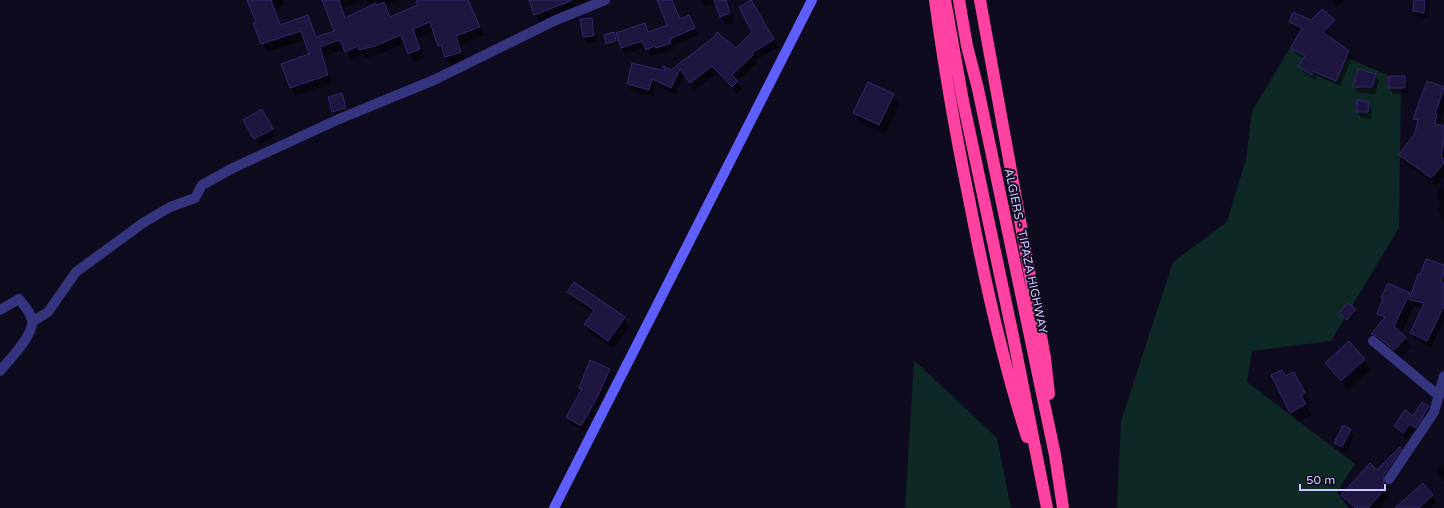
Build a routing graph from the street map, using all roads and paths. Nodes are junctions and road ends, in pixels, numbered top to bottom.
1 (605, 0) edge
2 (812, 0) edge
3 (935, 0) edge
4 (944, 0) edge
5 (959, 0) edge
6 (980, 0) edge
7 (0, 310) edge
8 (32, 322) junction
9 (1373, 341) dead end
10 (0, 371) edge
11 (1444, 376) edge
12 (1438, 396) junction
13 (1055, 455) junction
14 (1388, 479) dead end
15 (1042, 483) junction
16 (554, 508) edge
17 (1047, 508) edge
18 (1063, 508) edge

1 - 8 street
2 - 16 main road
3 - 15 highway
4 - 15 highway
5 - 13 highway, ALGIERS - TIPAZA HIGHWAY
6 - 13 highway
7 - 8 street
8 - 10 street
9 - 12 street
11 - 12 street
12 - 14 street
13 - 18 highway, ALGIERS - TIPAZA HIGHWAY
15 - 17 highway

